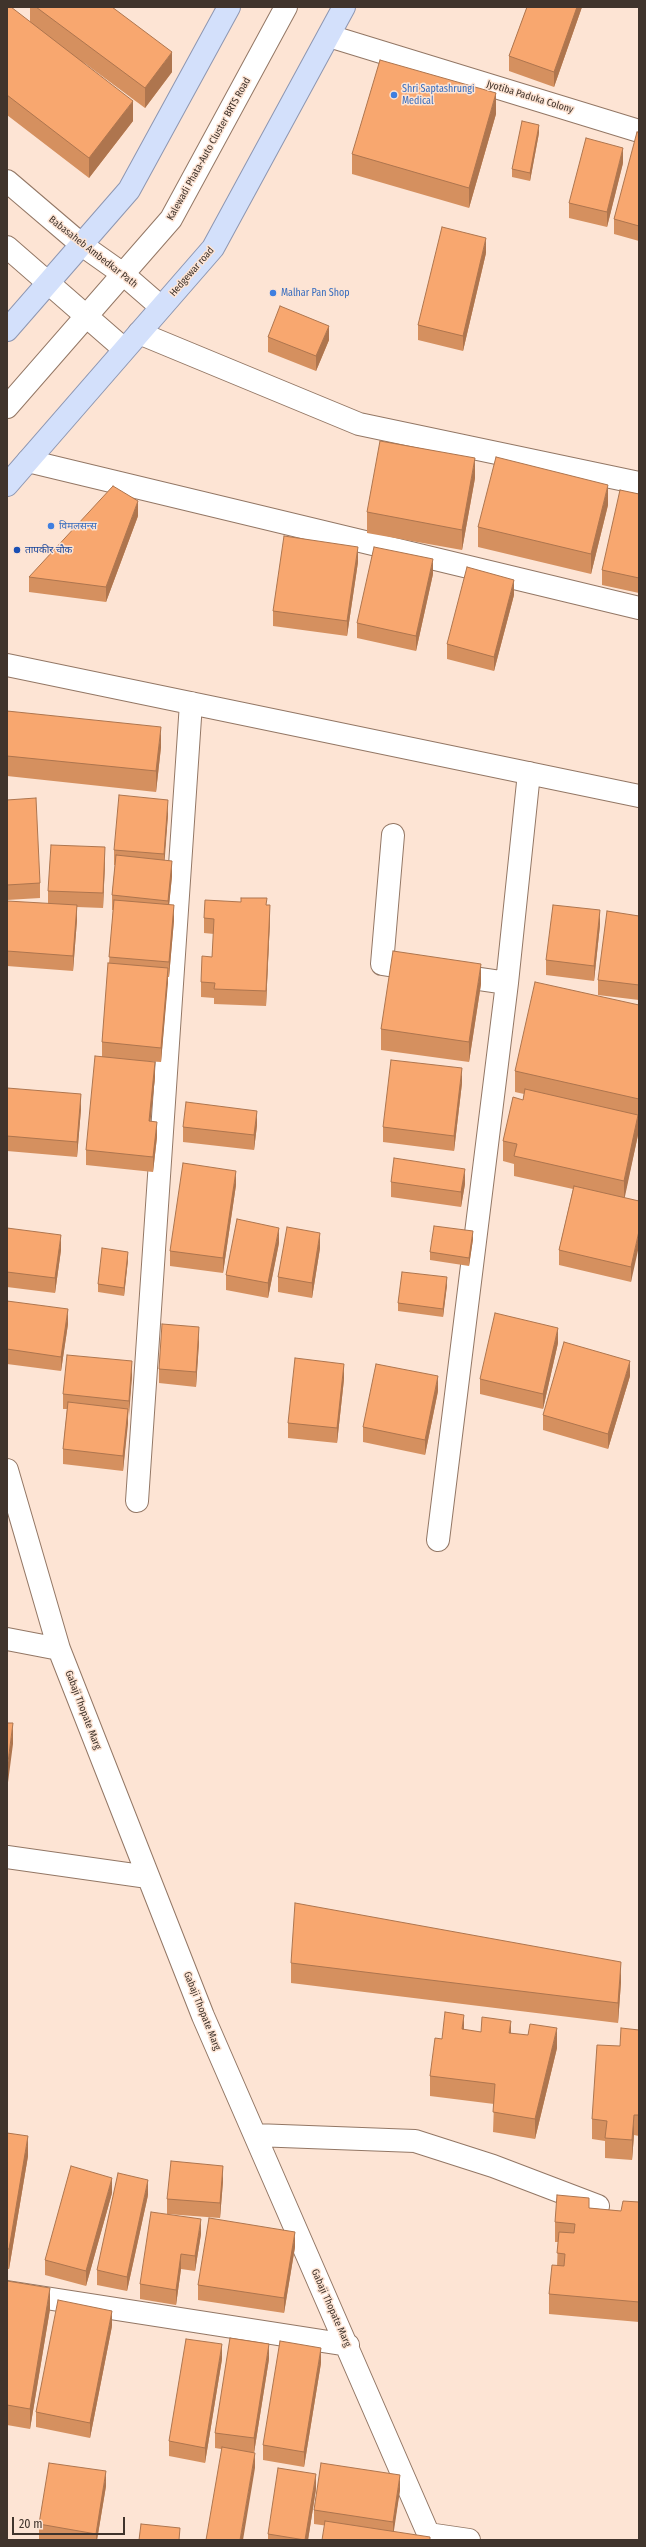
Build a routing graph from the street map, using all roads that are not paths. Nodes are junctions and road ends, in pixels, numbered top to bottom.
1 (229, 7) edge
2 (286, 7) edge
3 (344, 7) edge
4 (329, 36) junction
5 (639, 131) edge
6 (7, 181) edge
7 (82, 245) junction
8 (7, 247) edge
9 (123, 274) junction
10 (48, 283) junction
11 (161, 307) junction
12 (86, 316) junction
13 (7, 330) edge
14 (139, 333) junction
15 (124, 349) junction
16 (7, 407) edge
17 (28, 461) junction
18 (639, 483) edge
19 (7, 485) edge
20 (639, 608) edge
21 (7, 665) edge
22 (191, 703) junction
23 (529, 773) junction
24 (639, 796) edge
25 (393, 835) dead end
26 (507, 983) junction
27 (7, 1470) edge
28 (136, 1501) dead end
29 (438, 1540) dead end
30 (7, 1639) edge
31 (59, 1649) junction
32 (7, 1857) edge
33 (148, 1877) junction
34 (255, 2135) junction
35 (598, 2206) dead end
36 (7, 2292) edge
37 (348, 2345) junction
38 (429, 2537) edge
39 (469, 2540) edge

1 - 7 main road
2 - 9 street, Kalewadi Phata-Auto Cluster BRTS Road
3 - 4 main road, Hedgewar road
4 - 5 street, Jyotiba Paduka Colony
4 - 11 main road, Hedgewar road
6 - 7 street, Babasaheb Ambedkar Path
7 - 9 street, Babasaheb Ambedkar Path
7 - 10 main road
8 - 10 street
9 - 11 street, Babasaheb Ambedkar Path
9 - 12 street, Kalewadi Phata-Auto Cluster BRTS Road
10 - 12 street
10 - 13 main road
11 - 14 main road, Hedgewar road
12 - 15 street
12 - 16 street, Kalewadi Phata-Auto Cluster BRTS Road
14 - 15 main road, Hedgewar road
14 - 18 street
15 - 17 main road, Hedgewar road
17 - 19 main road, Hedgewar road
17 - 20 street
21 - 22 street
22 - 23 street
22 - 28 street
23 - 24 street
23 - 26 street
25 - 26 street
26 - 29 street
27 - 31 street, Gabaji Thopate Marg
30 - 31 street
31 - 33 street, Gabaji Thopate Marg
32 - 33 street
33 - 34 street, Gabaji Thopate Marg
34 - 35 street
34 - 37 street, Gabaji Thopate Marg
36 - 37 street
37 - 38 street, Gabaji Thopate Marg
38 - 39 street

